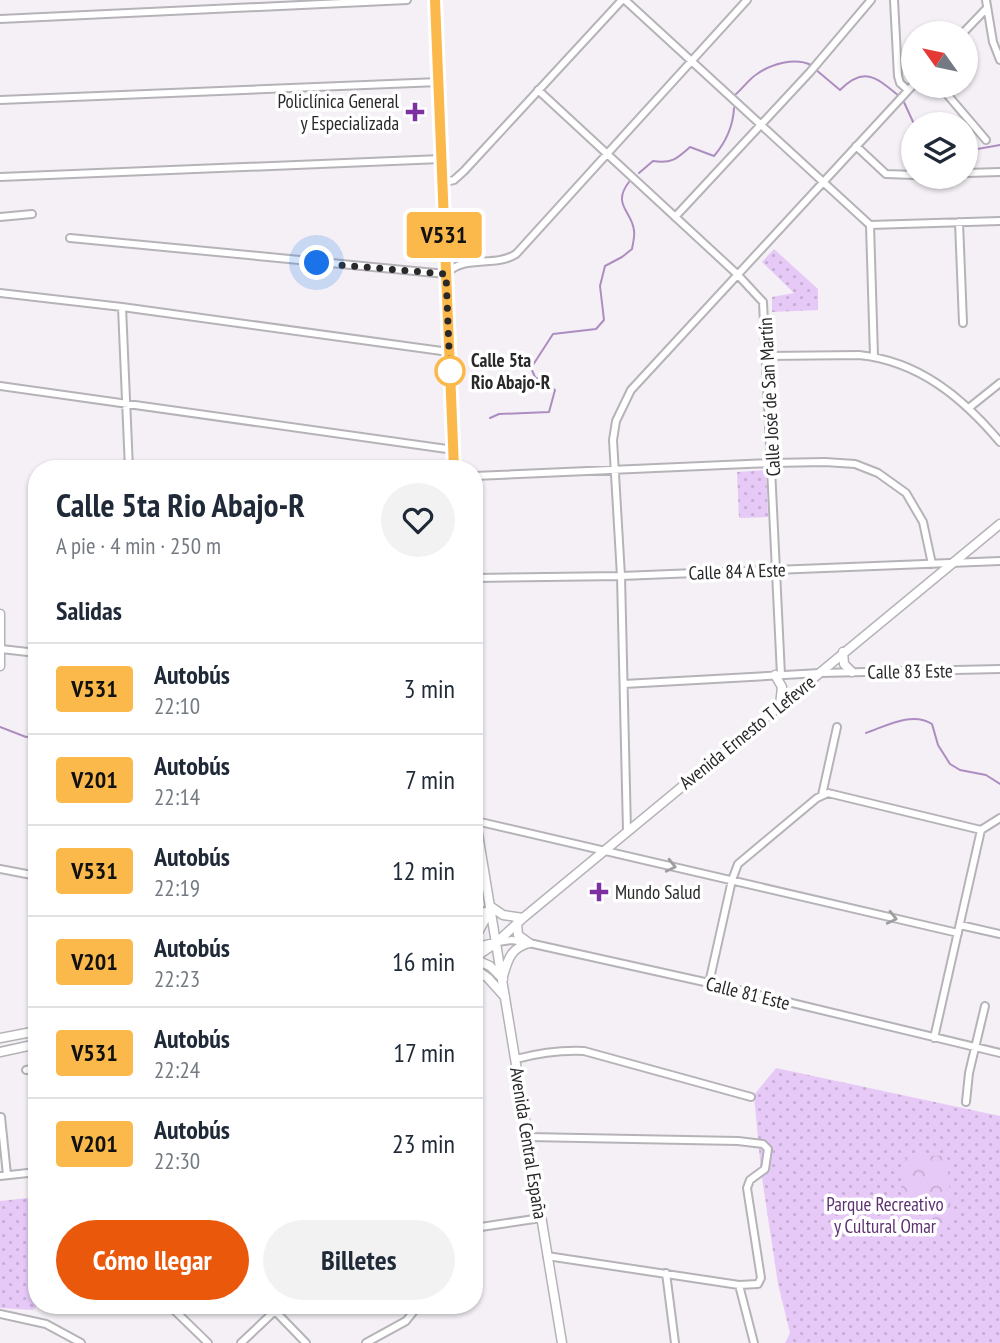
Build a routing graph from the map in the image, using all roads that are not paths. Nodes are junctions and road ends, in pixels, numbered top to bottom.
1 (407, 0) edge
2 (435, 0) edge
3 (623, 0) edge
4 (747, 0) edge
5 (871, 0) edge
6 (894, 0) edge
7 (986, 0) edge
8 (986, 9) junction
9 (0, 19) edge
10 (974, 21) edge
11 (1000, 60) edge
12 (691, 61) junction
13 (439, 82) junction
14 (901, 84) edge
15 (538, 90) junction
16 (901, 97) edge
17 (950, 98) edge
18 (0, 100) edge
19 (760, 125) junction
20 (986, 140) dead end
21 (856, 146) junction
22 (606, 154) junction
23 (442, 159) junction
24 (1000, 172) edge
25 (978, 173) edge
26 (901, 175) edge
27 (0, 177) edge
28 (823, 182) junction
29 (442, 183) junction
30 (32, 214) dead end
31 (0, 217) edge
32 (675, 217) junction
33 (1000, 221) edge
34 (959, 222) junction
35 (870, 225) junction
36 (70, 239) dead end
37 (446, 274) junction
38 (737, 274) junction
39 (0, 293) edge
40 (122, 307) junction
41 (963, 323) dead end
42 (449, 352) junction
43 (767, 356) junction
44 (874, 356) junction
45 (1000, 383) edge
46 (0, 386) edge
47 (126, 404) junction
48 (970, 407) junction
49 (1000, 442) edge
50 (454, 450) junction
51 (129, 460) edge
52 (454, 460) edge
53 (772, 463) junction
54 (614, 469) junction
55 (483, 476) edge
56 (1000, 524) edge
57 (1000, 561) edge
58 (952, 563) junction
59 (932, 564) junction
60 (778, 570) junction
61 (621, 576) junction
62 (483, 579) edge
63 (0, 614) edge
64 (1, 649) edge
65 (28, 652) edge
66 (843, 652) junction
67 (0, 666) edge
68 (1000, 669) edge
69 (852, 672) junction
70 (820, 673) junction
71 (778, 675) junction
72 (624, 684) junction
73 (780, 705) junction
74 (837, 727) dead end
75 (822, 795) junction
76 (1000, 818) edge
77 (483, 823) edge
78 (981, 830) junction
79 (627, 831) junction
80 (604, 851) junction
81 (483, 864) edge
82 (0, 869) edge
83 (28, 874) edge
84 (732, 880) junction
85 (490, 908) junction
86 (483, 911) edge
87 (520, 920) junction
88 (483, 922) edge
89 (960, 925) junction
90 (958, 933) junction
91 (1000, 934) edge
92 (496, 943) junction
93 (529, 943) junction
94 (483, 946) edge
95 (483, 952) edge
96 (483, 963) edge
97 (483, 974) edge
98 (503, 979) junction
99 (709, 984) junction
100 (507, 1001) junction
101 (985, 1006) dead end
102 (28, 1033) edge
103 (0, 1038) edge
104 (934, 1038) junction
105 (28, 1046) edge
106 (975, 1047) junction
107 (0, 1052) edge
108 (1000, 1053) edge
109 (516, 1059) junction
110 (751, 1097) dead end
111 (966, 1102) dead end
112 (1, 1117) edge
113 (528, 1137) junction
114 (28, 1173) edge
115 (4, 1176) edge
116 (541, 1218) junction
117 (483, 1227) edge
118 (547, 1256) junction
119 (666, 1273) junction
120 (739, 1285) junction
121 (0, 1314) edge
122 (178, 1314) edge
123 (272, 1314) edge
124 (283, 1314) edge
125 (411, 1314) edge
126 (81, 1343) edge
127 (208, 1343) edge
128 (241, 1343) edge
129 (306, 1343) edge
130 (366, 1343) edge
131 (562, 1343) edge
132 (675, 1343) edge
133 (754, 1343) edge

1 - 9 street
2 - 13 main road
3 - 12 street
3 - 15 street
4 - 12 street
5 - 19 street
6 - 14 street
7 - 8 street
8 - 10 street
8 - 11 street
12 - 19 street
12 - 22 street
13 - 18 street
13 - 23 main road
15 - 22 street, Calle José de San Martín
15 - 29 street
16 - 21 street
17 - 20 street
19 - 28 street
19 - 32 street
21 - 26 street
21 - 28 street
22 - 32 street, Calle José de San Martín
22 - 37 street
23 - 27 street
23 - 29 main road
24 - 25 street
28 - 35 street
28 - 38 street
29 - 37 main road
30 - 31 street
32 - 38 street, Calle José de San Martín
33 - 34 street
34 - 35 street
34 - 41 street
35 - 44 street
36 - 37 street
37 - 42 main road
38 - 43 street, Calle José de San Martín
38 - 54 street
39 - 40 street
40 - 42 street
40 - 47 street
42 - 50 main road
43 - 44 street
43 - 53 street, Calle José de San Martín
44 - 48 street
45 - 48 street
46 - 47 street
47 - 50 street
47 - 51 street
48 - 49 street
50 - 52 main road
53 - 54 street
53 - 59 street
53 - 60 street, Calle José de San Martín
54 - 55 street
54 - 61 street
56 - 58 main road, Avenida Ernesto T Lefevre
57 - 58 street, Calle 84 A Este
58 - 59 street, Calle 84 A Este
58 - 66 main road, Avenida Ernesto T Lefevre
59 - 60 street, Calle 84 A Este
60 - 61 street, Calle 84 A Este
60 - 71 street, Calle José de San Martín
61 - 62 street, Calle 84 A Este
61 - 72 street
63 - 64 main road
64 - 65 street
64 - 67 main road
66 - 69 main road
66 - 70 main road, Avenida Ernesto T Lefevre
68 - 69 street, Calle 83 Este
69 - 70 street, Calle 83 Este
70 - 71 street, Calle 83 Este
70 - 73 main road, Avenida Ernesto T Lefevre
71 - 72 street, Calle 83 Este
71 - 73 main road
72 - 79 street
73 - 79 main road, Avenida Ernesto T Lefevre
74 - 75 street
75 - 78 street
75 - 84 street
76 - 78 street
77 - 80 street
78 - 89 street
79 - 80 main road, Avenida Ernesto T Lefevre
80 -> 84 street
80 - 87 main road, Avenida Ernesto T Lefevre
81 - 85 main road, Avenida Central España
82 - 83 street
84 -> 90 street
84 - 99 street
85 - 86 street
85 - 87 main road
85 - 88 main road
85 - 92 main road, Avenida Central España
87 - 92 main road, Avenida Ernesto T Lefevre
87 - 93 main road
89 - 90 street
89 - 91 street
90 - 104 street
92 - 93 street, Calle 81 Este
92 - 94 main road
92 - 95 main road, Avenida Ernesto T Lefevre
92 - 98 main road, Avenida Central España
93 - 98 main road
93 - 99 street, Calle 81 Este
96 - 98 main road
97 - 100 main road
98 - 100 main road, Avenida Central España
99 - 104 street, Calle 81 Este
100 - 109 main road, Avenida Central España
101 - 106 street
102 - 103 main road
104 - 106 street, Calle 81 Este
105 - 107 main road
106 - 108 street, Calle 81 Este
106 - 111 street
109 - 110 street
109 - 113 main road, Avenida Central España
112 - 115 street
113 - 116 main road, Avenida Central España
113 - 120 street
114 - 115 street
116 - 117 street
116 - 118 main road, Avenida Central España
118 - 119 street
118 - 131 main road, Avenida Central España
119 - 120 street
119 - 132 street
120 - 133 street
121 - 126 street
122 - 127 street
123 - 128 street
124 - 129 street
125 - 130 street

